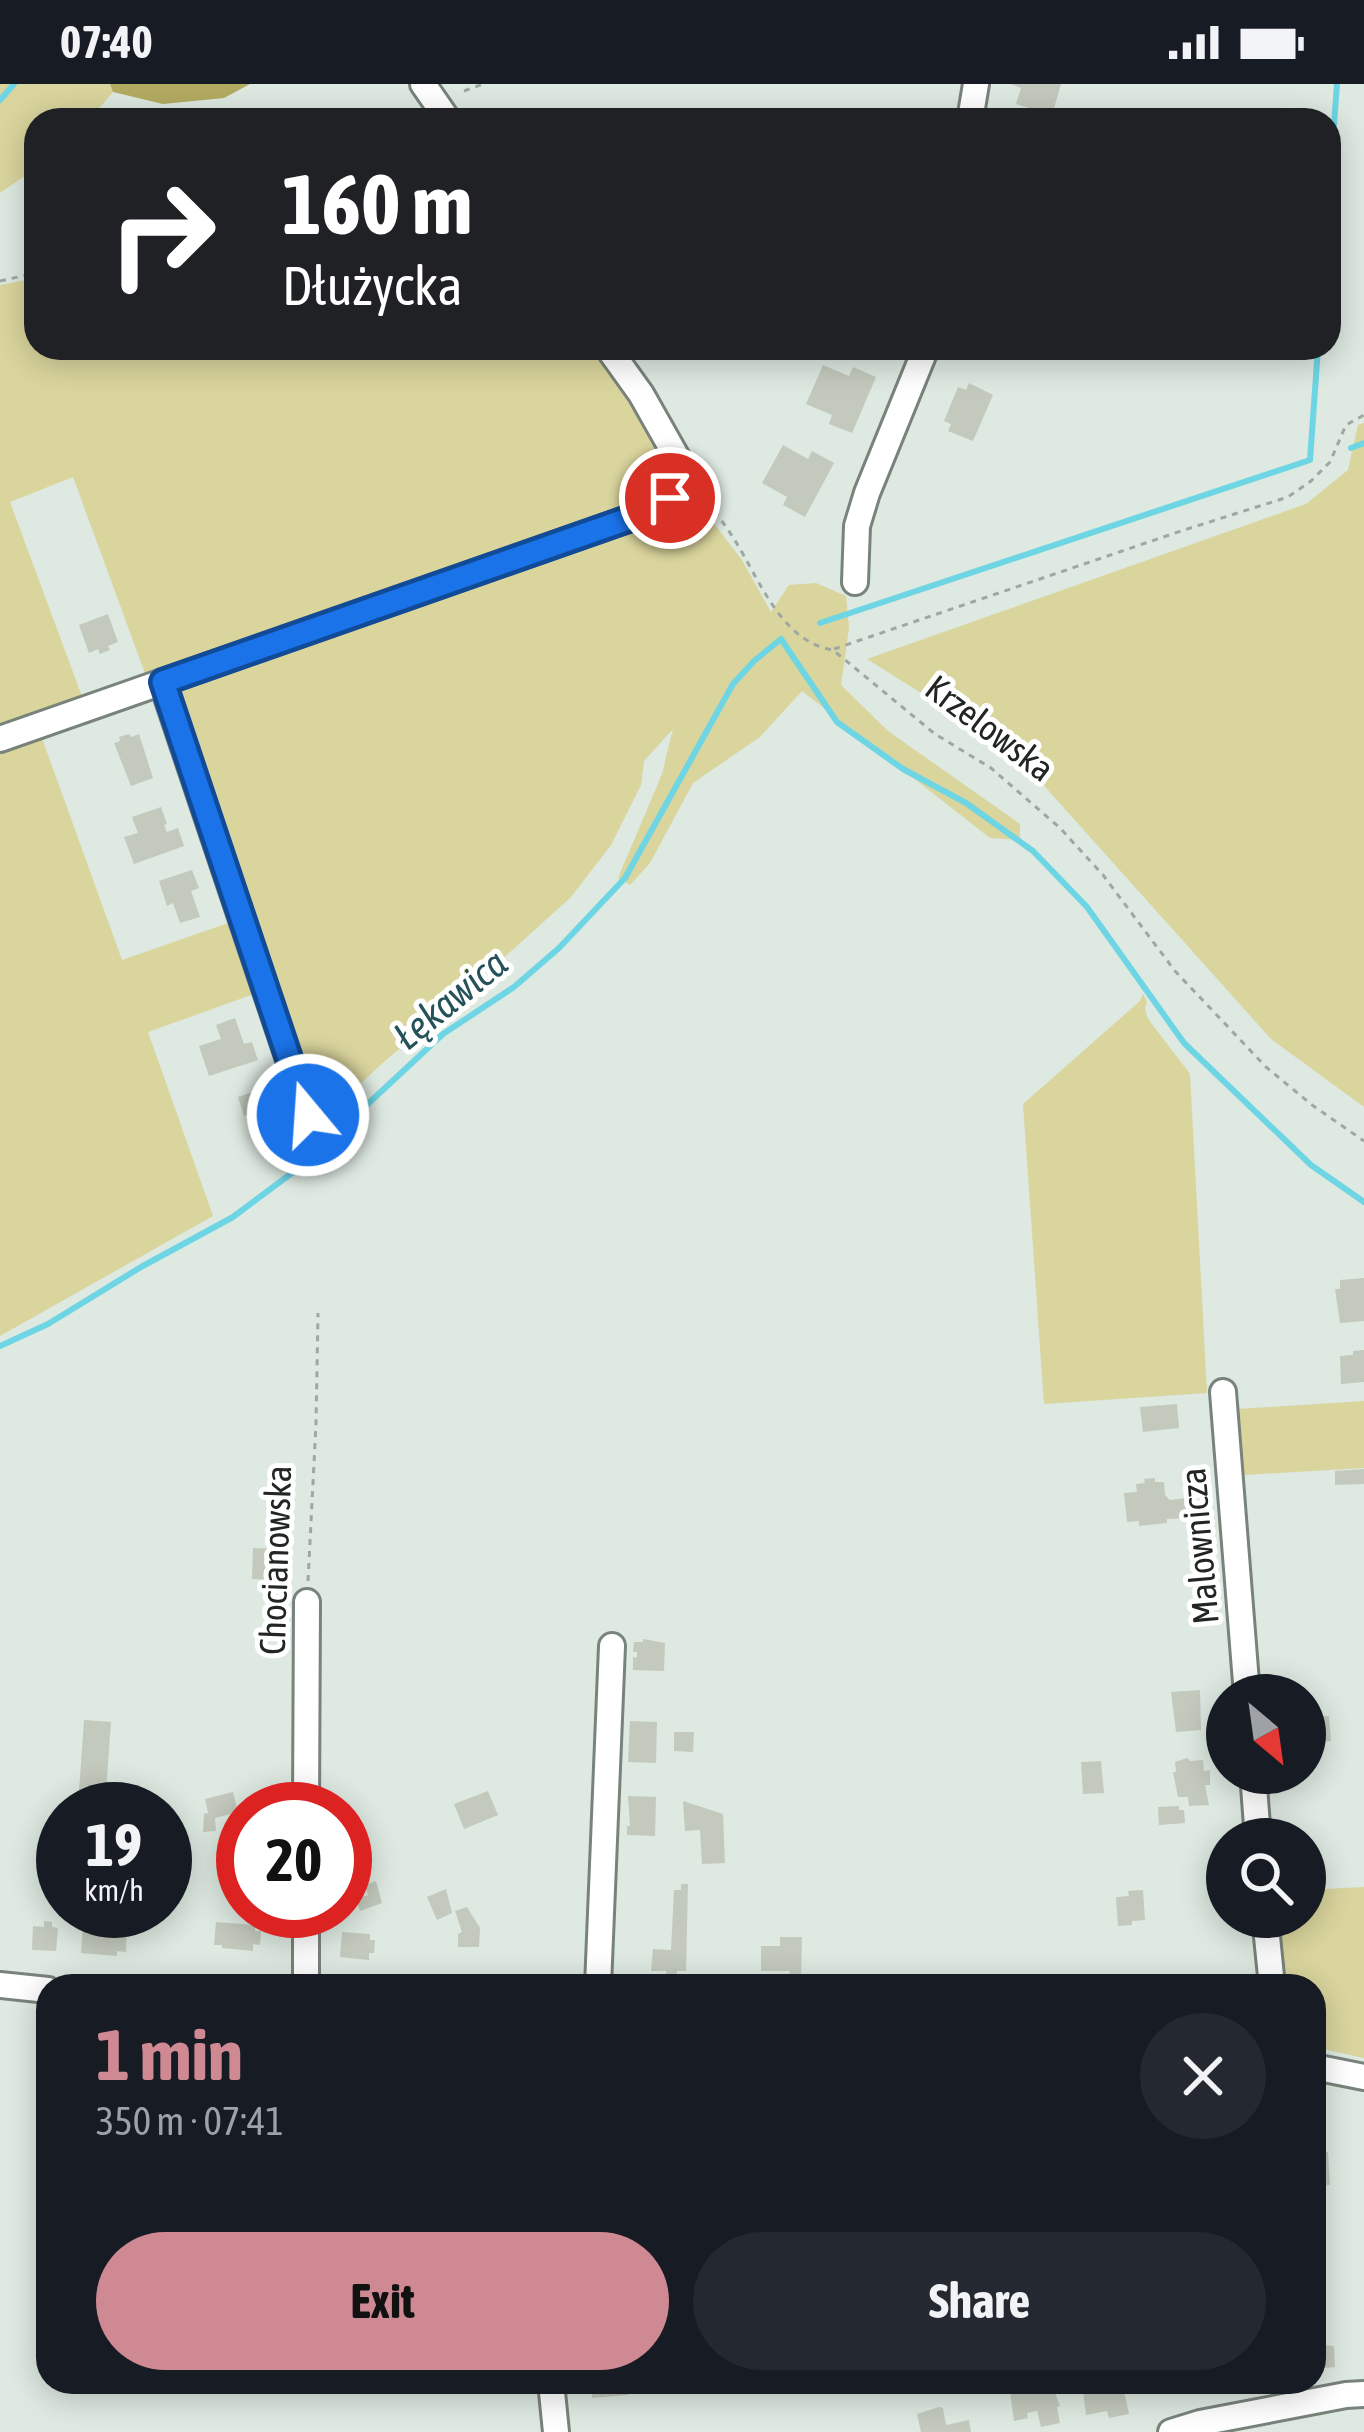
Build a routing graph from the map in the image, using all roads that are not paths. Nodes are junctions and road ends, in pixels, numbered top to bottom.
1 (616, 360) edge
2 (921, 360) edge
3 (855, 582) dead end
4 (163, 682) junction
5 (0, 739) edge
6 (308, 1115) dead end
7 (1223, 1392) dead end
8 (307, 1602) road end
9 (612, 1646) dead end
10 (1245, 1674) edge
11 (306, 1782) edge
12 (306, 1938) edge
13 (1267, 1938) edge
14 (306, 1974) edge
15 (598, 1974) edge
16 (1271, 1974) edge
17 (0, 1985) edge
18 (36, 1989) edge
19 (1326, 2069) edge
20 (1364, 2077) edge
21 (552, 2394) edge
22 (1364, 2394) edge
23 (556, 2432) edge
24 (1171, 2432) edge

1 - 4 street
2 - 3 street
4 - 5 street
4 - 6 street
7 - 10 street, Malownicza
8 - 11 street, Chocianowska
9 - 15 street
12 - 14 street
13 - 16 street
17 - 18 street
19 - 20 street
21 - 23 street
22 - 24 street

